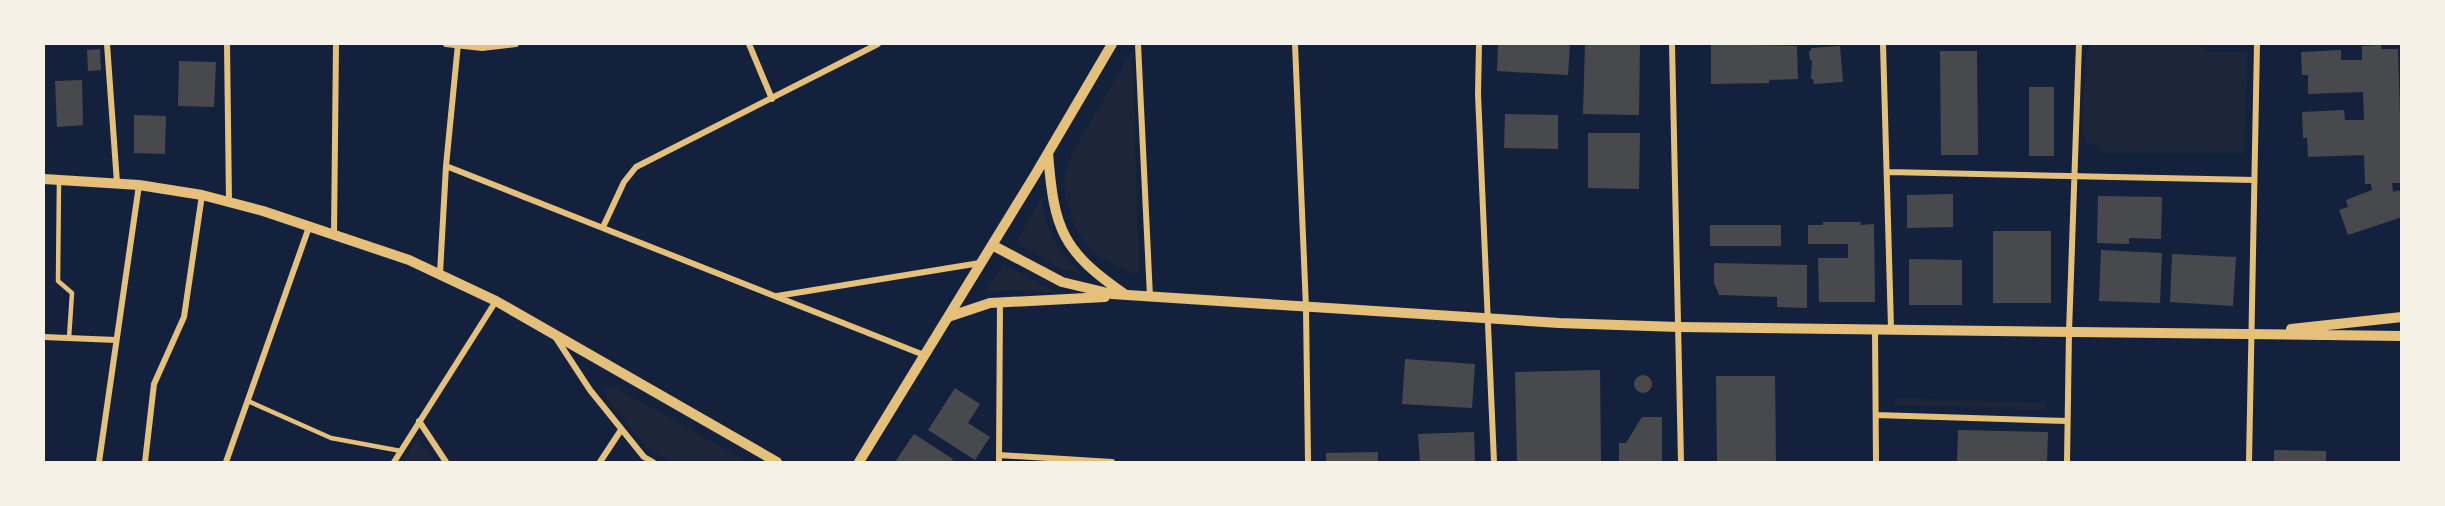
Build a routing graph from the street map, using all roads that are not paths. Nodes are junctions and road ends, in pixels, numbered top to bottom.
1 (107, 44) edge
2 (227, 44) edge
3 (336, 44) edge
4 (446, 44) edge
5 (458, 44) edge
6 (516, 44) edge
7 (749, 44) edge
8 (878, 44) edge
9 (1112, 44) edge
10 (1138, 44) edge
11 (1295, 44) edge
12 (1479, 44) edge
13 (1672, 44) edge
14 (1883, 44) edge
15 (2079, 44) edge
16 (2257, 44) edge
17 (772, 99) junction
18 (1047, 153) junction
19 (446, 166) junction
20 (1888, 172) junction
21 (2074, 176) junction
22 (44, 179) edge
23 (59, 180) junction
24 (2254, 180) junction
25 (117, 183) junction
26 (139, 185) junction
27 (202, 195) junction
28 (229, 202) junction
29 (309, 227) junction
30 (603, 228) junction
31 (334, 235) junction
32 (992, 245) junction
33 (981, 263) junction
34 (440, 273) junction
35 (777, 296) junction
36 (1126, 296) junction
37 (1150, 298) junction
38 (496, 301) junction
39 (1000, 301) junction
40 (1306, 308) junction
41 (948, 317) junction
42 (2402, 317) edge
43 (1489, 320) junction
44 (1678, 327) junction
45 (1891, 328) junction
46 (1875, 330) junction
47 (2069, 332) junction
48 (2252, 334) junction
49 (554, 335) junction
50 (2402, 336) edge
51 (44, 337) edge
52 (69, 338) junction
53 (116, 340) junction
54 (924, 356) junction
55 (248, 401) junction
56 (1876, 415) junction
57 (419, 421) junction
58 (2067, 421) junction
59 (621, 430) junction
60 (401, 451) junction
61 (999, 455) junction
62 (99, 462) edge
63 (145, 462) edge
64 (226, 462) edge
65 (394, 462) edge
66 (446, 462) edge
67 (600, 462) edge
68 (653, 462) edge
69 (777, 462) edge
70 (859, 462) edge
71 (999, 462) edge
72 (1112, 462) edge
73 (1308, 462) edge
74 (1494, 462) edge
75 (1681, 462) edge
76 (1876, 462) edge
77 (2067, 462) edge
78 (2249, 462) edge

1 - 25 street
2 - 28 street
3 - 31 street
4 - 5 street
5 - 6 street
5 - 19 street
7 - 17 street
8 - 17 street
9 - 18 street
10 - 37 street
11 - 40 street
12 - 43 street
13 - 44 street
14 - 20 street
15 - 21 street
16 - 24 street
17 - 30 street
18 - 32 street
18 - 36 street
19 - 30 street
19 - 34 street
20 - 21 street
20 - 45 street
21 - 24 street
21 - 47 street
22 - 23 street
23 - 25 street
23 - 52 lane
24 - 48 street
25 - 26 street
26 - 27 street
26 - 53 street
27 - 28 street
27 - 63 street
28 - 29 street
29 - 31 street
29 - 55 street
30 - 35 street
31 - 34 street
32 - 33 street
32 - 36 street
33 - 35 street
33 - 41 street
34 - 38 street
35 - 54 street
36 - 37 street
36 - 39 street
37 - 40 street
38 - 49 street
38 - 57 street
39 - 41 street
39 - 61 street
40 - 43 street
40 - 73 street
41 - 54 street
42 - 48 street
43 - 44 street
43 - 74 street
44 - 46 street
44 - 75 street
45 - 46 street
45 - 47 street
46 - 56 street
47 - 48 street
47 - 58 street
48 - 50 street
48 - 78 street
49 - 59 street
49 - 69 street
51 - 52 street
52 - 53 street
53 - 62 street
54 - 70 street
55 - 60 lane
55 - 64 street
56 - 58 street
56 - 76 street
57 - 60 street
57 - 66 street
58 - 77 street
59 - 67 street
59 - 68 street
60 - 65 street
61 - 71 street
61 - 72 street

